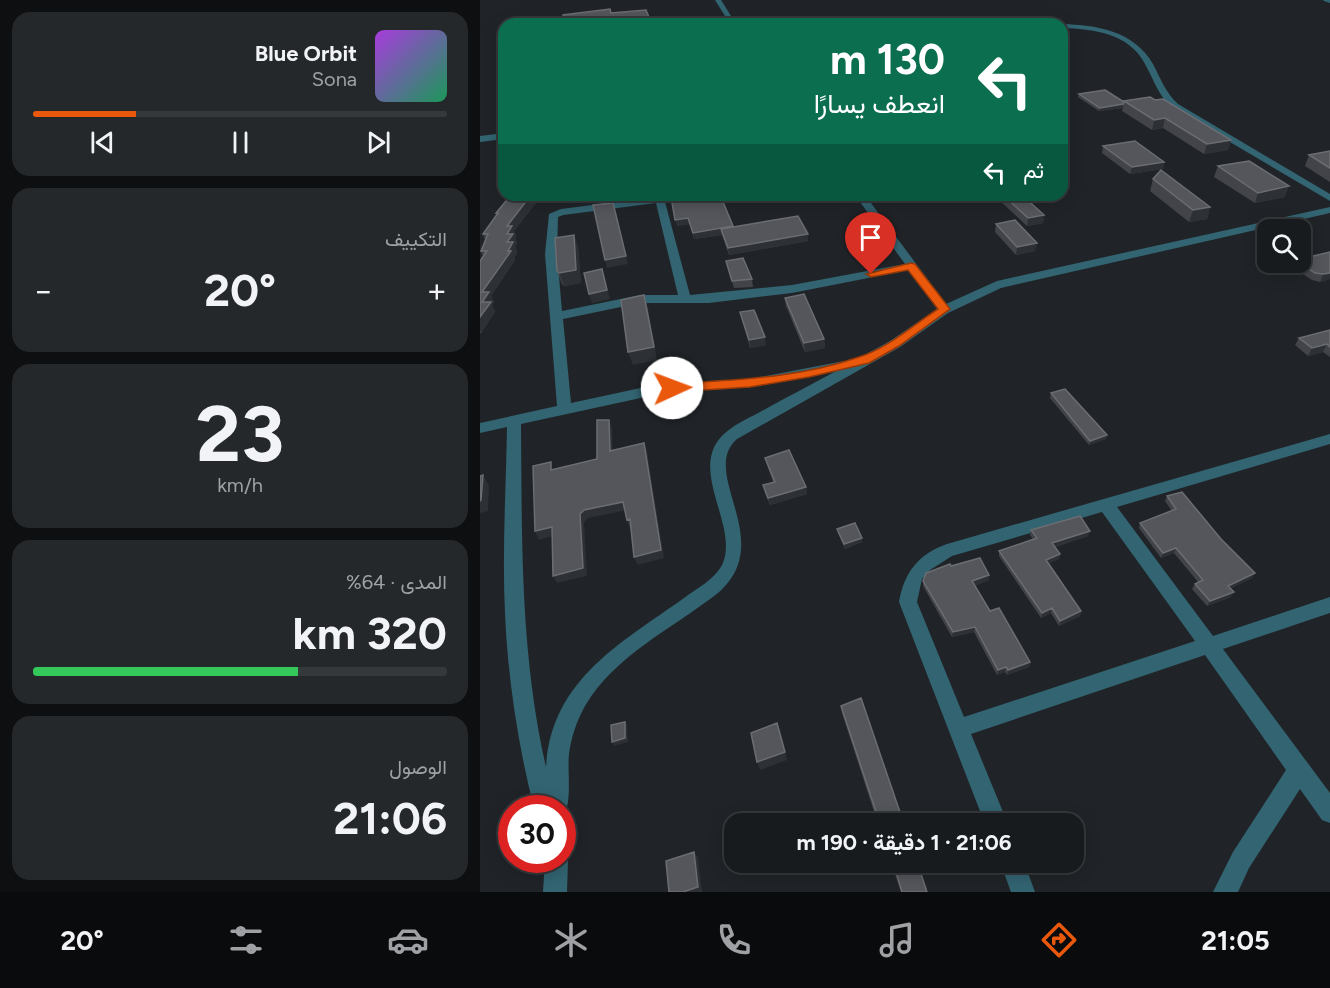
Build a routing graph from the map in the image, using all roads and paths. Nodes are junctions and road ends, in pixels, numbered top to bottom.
1 (718, 0) edge
2 (729, 18) edge
3 (1068, 27) edge
4 (498, 137) edge
5 (480, 139) edge
6 (1330, 198) edge
7 (652, 201) edge
8 (660, 201) edge
9 (864, 201) edge
10 (1330, 210) edge
11 (911, 266) junction
12 (685, 299) junction
13 (944, 309) junction
14 (557, 316) junction
15 (864, 360) junction
16 (564, 409) junction
17 (514, 419) junction
18 (480, 428) edge
19 (1330, 439) edge
20 (1105, 503) junction
21 (1330, 605) edge
22 (1208, 645) junction
23 (960, 728) junction
24 (1299, 770) junction
25 (542, 795) edge
26 (557, 795) edge
27 (992, 813) edge
28 (1330, 813) edge
29 (556, 873) edge
30 (1016, 873) edge
31 (555, 892) edge
32 (1023, 892) edge
33 (1225, 892) edge

1 - 2 street
3 - 6 street
4 - 5 street
7 - 14 street
8 - 12 street
9 - 11 street
10 - 13 street
11 - 12 street
11 - 13 street
12 - 14 street
13 - 15 street
14 - 16 street
15 - 16 street
15 - 26 street
16 - 17 street
17 - 18 street
17 - 25 street
19 - 20 street
20 - 22 street
20 - 23 street
21 - 22 street
22 - 23 street
22 - 24 street
23 - 27 street
24 - 28 street
24 - 33 street
29 - 31 street
30 - 32 street

